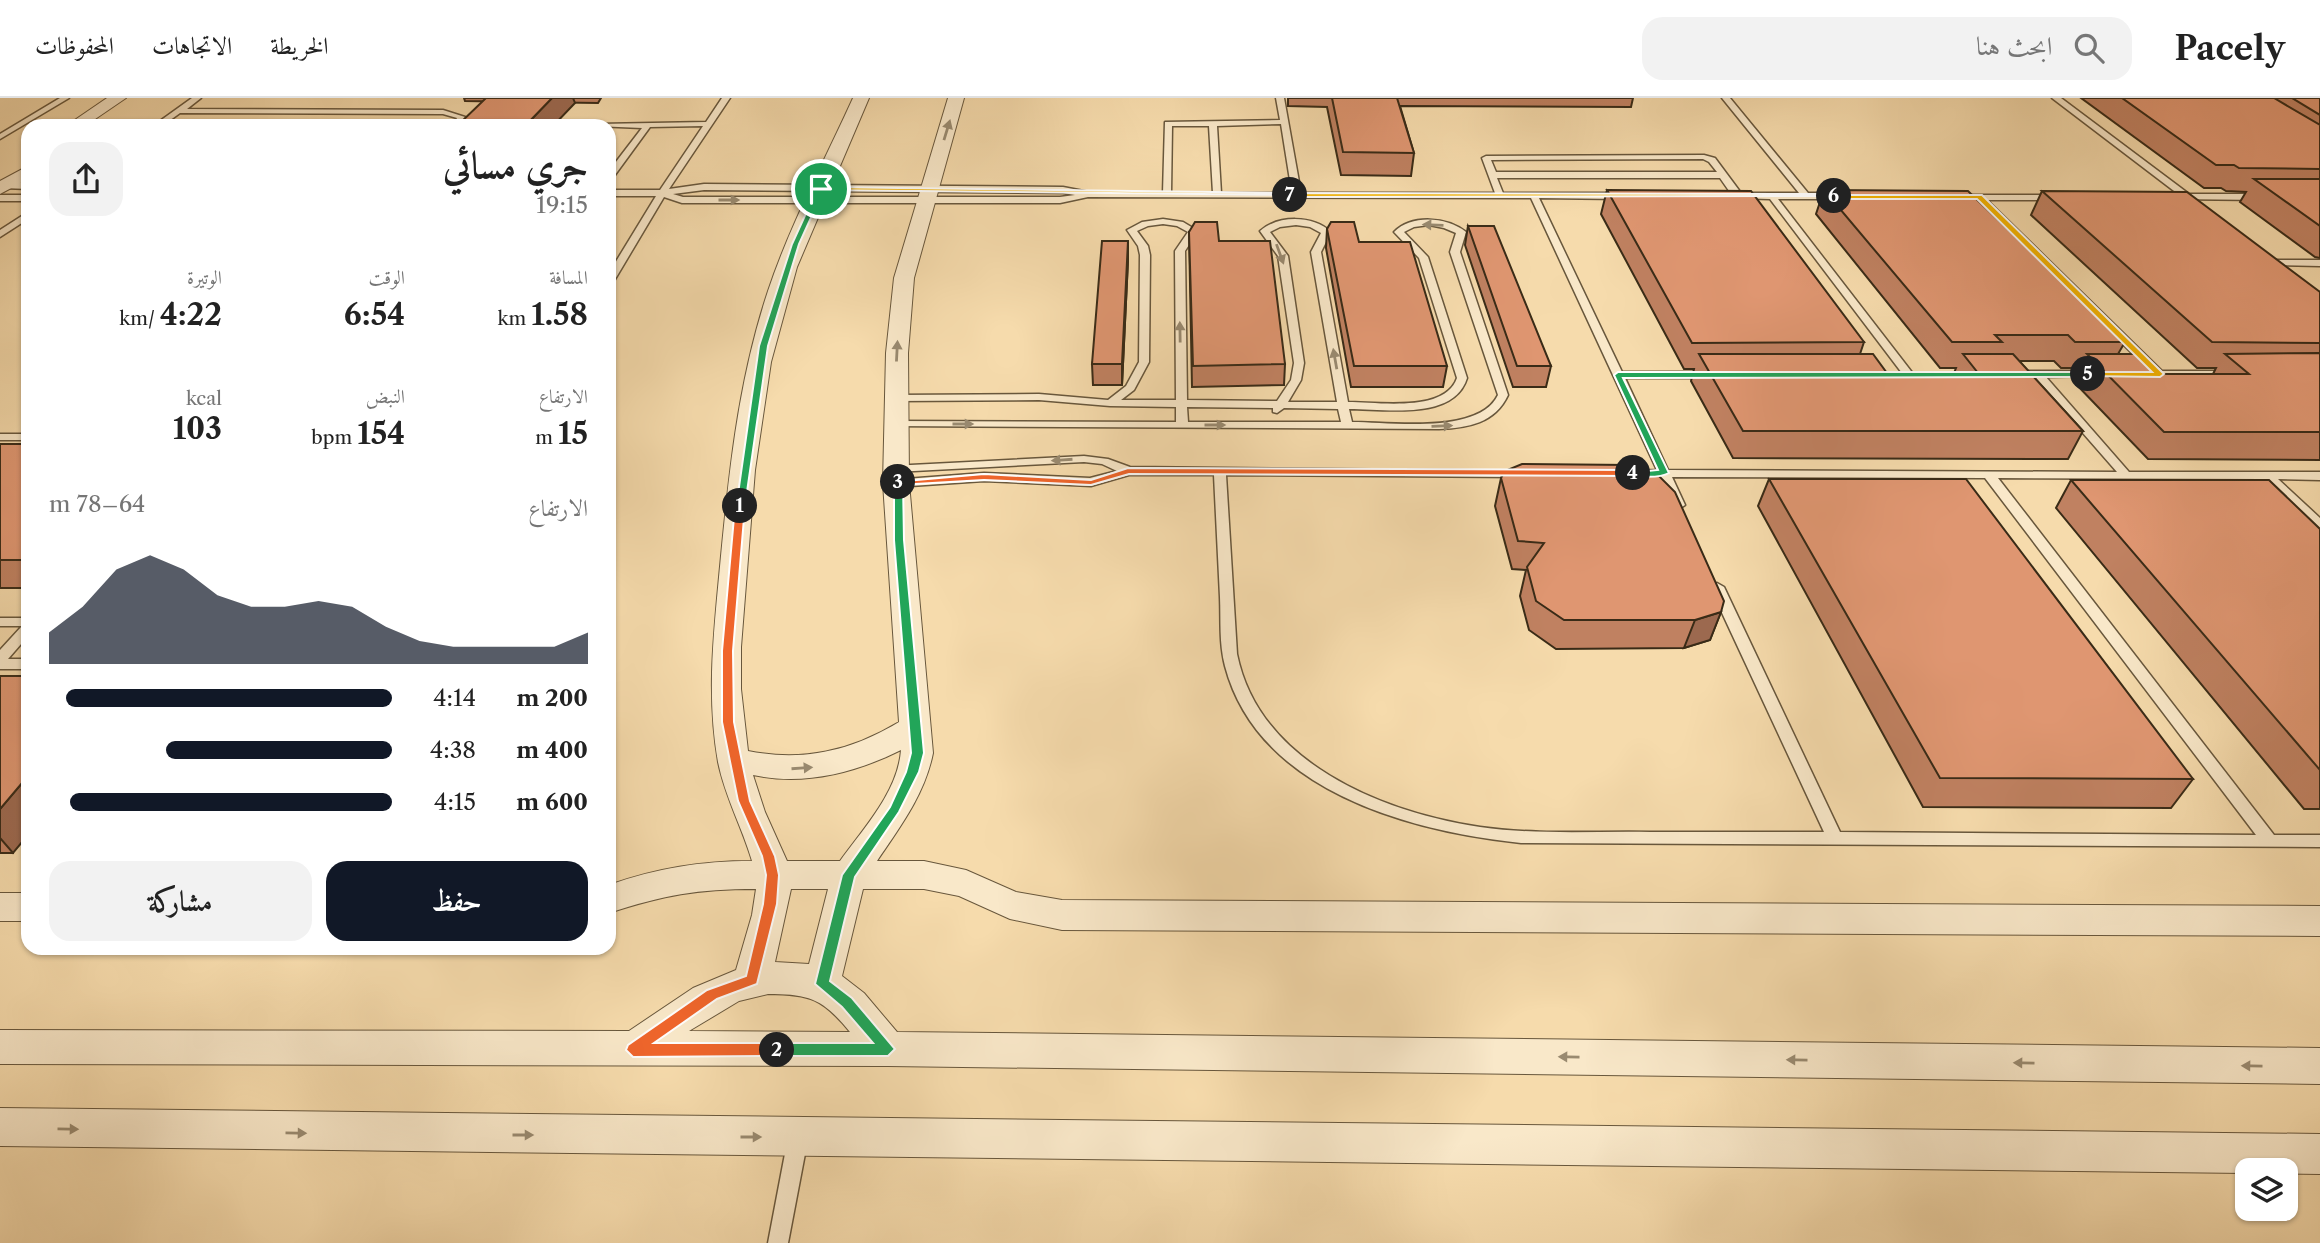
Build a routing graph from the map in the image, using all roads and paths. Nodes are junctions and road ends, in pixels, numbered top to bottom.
1 (65, 98) edge
2 (118, 98) edge
3 (140, 98) edge
4 (197, 98) edge
5 (726, 98) edge
6 (861, 98) edge
7 (957, 98) edge
8 (1280, 98) edge
9 (1726, 98) edge
10 (2056, 98) edge
11 (179, 111) junction
12 (30, 119) edge
13 (85, 119) edge
14 (108, 119) edge
15 (167, 119) edge
16 (460, 119) edge
17 (1213, 122) junction
18 (1284, 122) junction
19 (21, 124) edge
20 (649, 124) junction
21 (708, 124) junction
22 (616, 125) edge
23 (0, 137) edge
24 (21, 163) edge
25 (616, 168) edge
26 (21, 175) edge
27 (1723, 175) junction
28 (1491, 176) junction
29 (21, 186) edge
30 (1, 187) edge
31 (616, 193) edge
32 (662, 193) junction
33 (818, 194) junction
34 (21, 195) edge
35 (927, 195) junction
36 (1167, 195) junction
37 (1217, 195) junction
38 (1297, 195) junction
39 (1500, 196) junction
40 (1534, 196) junction
41 (1629, 196) edge
42 (1724, 196) edge
43 (1738, 196) junction
44 (1772, 196) junction
45 (1806, 196) junction
46 (1846, 196) edge
47 (1952, 197) edge
48 (1979, 197) junction
49 (2062, 197) edge
50 (2158, 197) edge
51 (2186, 197) junction
52 (2280, 197) edge
53 (2197, 205) edge
54 (21, 220) edge
55 (0, 234) edge
56 (2262, 254) edge
57 (2273, 263) junction
58 (2320, 263) edge
59 (616, 269) edge
60 (2292, 277) edge
61 (1895, 374) edge
62 (1909, 374) junction
63 (1922, 374) edge
64 (1999, 374) edge
65 (2037, 374) junction
66 (2105, 374) edge
67 (2146, 374) edge
68 (2160, 374) junction
69 (2240, 374) edge
70 (1618, 375) junction
71 (1729, 375) edge
72 (1110, 403) junction
73 (1181, 404) junction
74 (1277, 405) junction
75 (1344, 406) junction
76 (895, 412) junction
77 (1182, 425) junction
78 (1276, 426) junction
79 (1348, 426) junction
80 (0, 437) edge
81 (21, 437) edge
82 (1128, 471) junction
83 (1220, 471) junction
84 (1539, 473) edge
85 (1622, 473) edge
86 (1664, 473) junction
87 (1989, 475) junction
88 (2126, 475) junction
89 (2268, 475) junction
90 (896, 476) junction
91 (2320, 476) edge
92 (1687, 524) edge
93 (2320, 525) edge
94 (1711, 574) edge
95 (0, 622) edge
96 (21, 622) edge
97 (21, 636) edge
98 (0, 661) edge
99 (21, 663) edge
100 (917, 726) junction
101 (735, 760) junction
102 (1835, 838) junction
103 (2269, 841) junction
104 (2320, 841) edge
105 (773, 875) junction
106 (849, 875) junction
107 (616, 897) edge
108 (0, 908) edge
109 (21, 908) edge
110 (2320, 921) edge
111 (752, 980) junction
112 (822, 984) junction
113 (0, 1047) edge
114 (888, 1049) junction
115 (633, 1050) junction
116 (2320, 1066) edge
117 (0, 1127) edge
118 (798, 1137) junction
119 (2320, 1154) edge
120 (778, 1243) edge

1 - 12 lane
2 - 13 street
3 - 14 street
4 - 11 lane
5 - 21 lane
6 - 33 street
35 -> 7 street
8 - 18 lane
9 - 45 lane
10 - 51 lane
11 - 15 lane
11 - 16 lane
17 - 18 lane
17 - 36 lane
17 - 37 lane
18 - 38 lane
19 - 23 lane
20 - 21 lane
20 - 22 lane
20 - 25 lane
21 - 32 lane
24 - 30 street
26 - 30 street
27 - 28 lane
27 - 28 lane
27 - 43 lane
28 - 39 lane
29 - 30 lane
30 - 34 lane
31 - 32 lane
32 - 33 lane
32 - 59 lane
33 - 35 lane
33 - 101 street
35 - 36 lane
76 -> 35 street
36 - 37 lane
37 - 38 lane
38 - 39 lane
39 - 40 lane
40 - 41 lane
40 - 70 lane
42 - 43 lane
43 - 44 lane
44 - 45 lane
44 - 62 lane
45 - 46 lane
47 - 48 lane
48 - 49 lane
48 - 68 lane
50 - 51 lane
51 - 52 lane
51 - 53 lane
54 - 55 lane
56 - 57 lane
57 - 58 lane
57 - 60 lane
61 - 62 lane
62 - 63 lane
64 - 65 lane
65 - 66 lane
65 - 88 lane
67 - 68 lane
68 - 69 lane
70 - 71 lane
70 - 86 lane
72 - 73 lane
73 -> 72 lane
72 - 76 lane
73 - 74 lane
73 - 77 lane
74 - 75 lane
75 -> 74 lane
74 - 78 lane
75 - 79 lane
79 -> 75 lane
76 -> 77 lane
76 - 90 street
77 -> 78 lane
78 - 79 lane
80 - 81 lane
82 - 83 lane
82 - 90 lane
82 -> 90 lane
83 - 84 lane
83 - 102 lane
85 - 86 lane
86 - 87 lane
86 - 92 lane
87 - 88 lane
87 - 103 lane
88 - 89 lane
89 - 91 lane
89 - 93 lane
90 - 100 street
94 - 102 lane
95 - 96 lane
97 - 98 lane
98 - 99 lane
101 -> 100 street
100 - 106 street
101 - 105 street
102 - 103 lane
103 - 104 lane
105 - 106 street
105 - 107 street
105 - 111 street
106 - 110 street
106 - 112 street
108 - 109 street
111 - 112 street
111 - 115 street
112 - 114 street
113 - 115 street
114 - 115 street
116 -> 114 street
117 -> 118 street
118 - 119 street
118 - 120 lane

